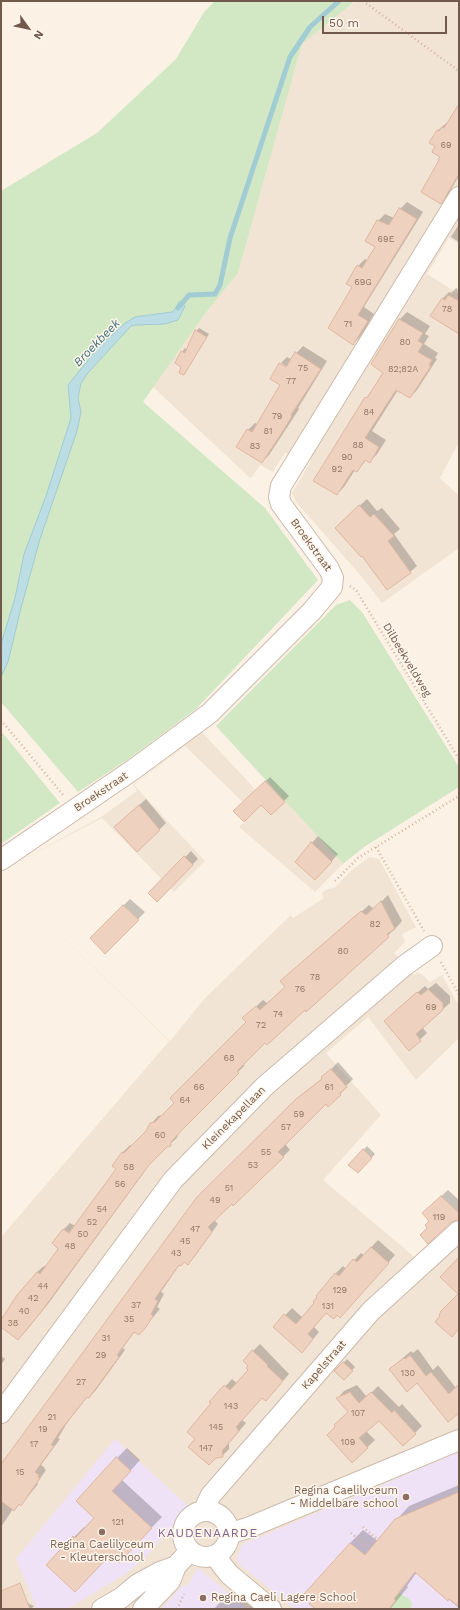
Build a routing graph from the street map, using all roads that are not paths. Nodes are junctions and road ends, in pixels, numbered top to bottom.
1 (459, 197) edge
2 (1, 860) edge
3 (432, 946) road end
4 (459, 1231) edge
5 (1, 1413) edge
6 (459, 1440) edge
7 (205, 1511) junction
8 (229, 1534) junction
9 (190, 1551) junction
10 (216, 1555) junction
11 (176, 1566) junction
12 (102, 1609) edge
13 (143, 1609) edge
14 (271, 1609) edge

1 - 2 street, Broekstraat
3 - 5 street, Kleinekapellaan
4 - 7 street, Kapelstraat
6 - 8 street
7 - 8 street
7 - 9 street
8 - 10 street
9 - 10 street
9 - 11 street
10 - 14 street
11 - 12 street
11 - 13 street

